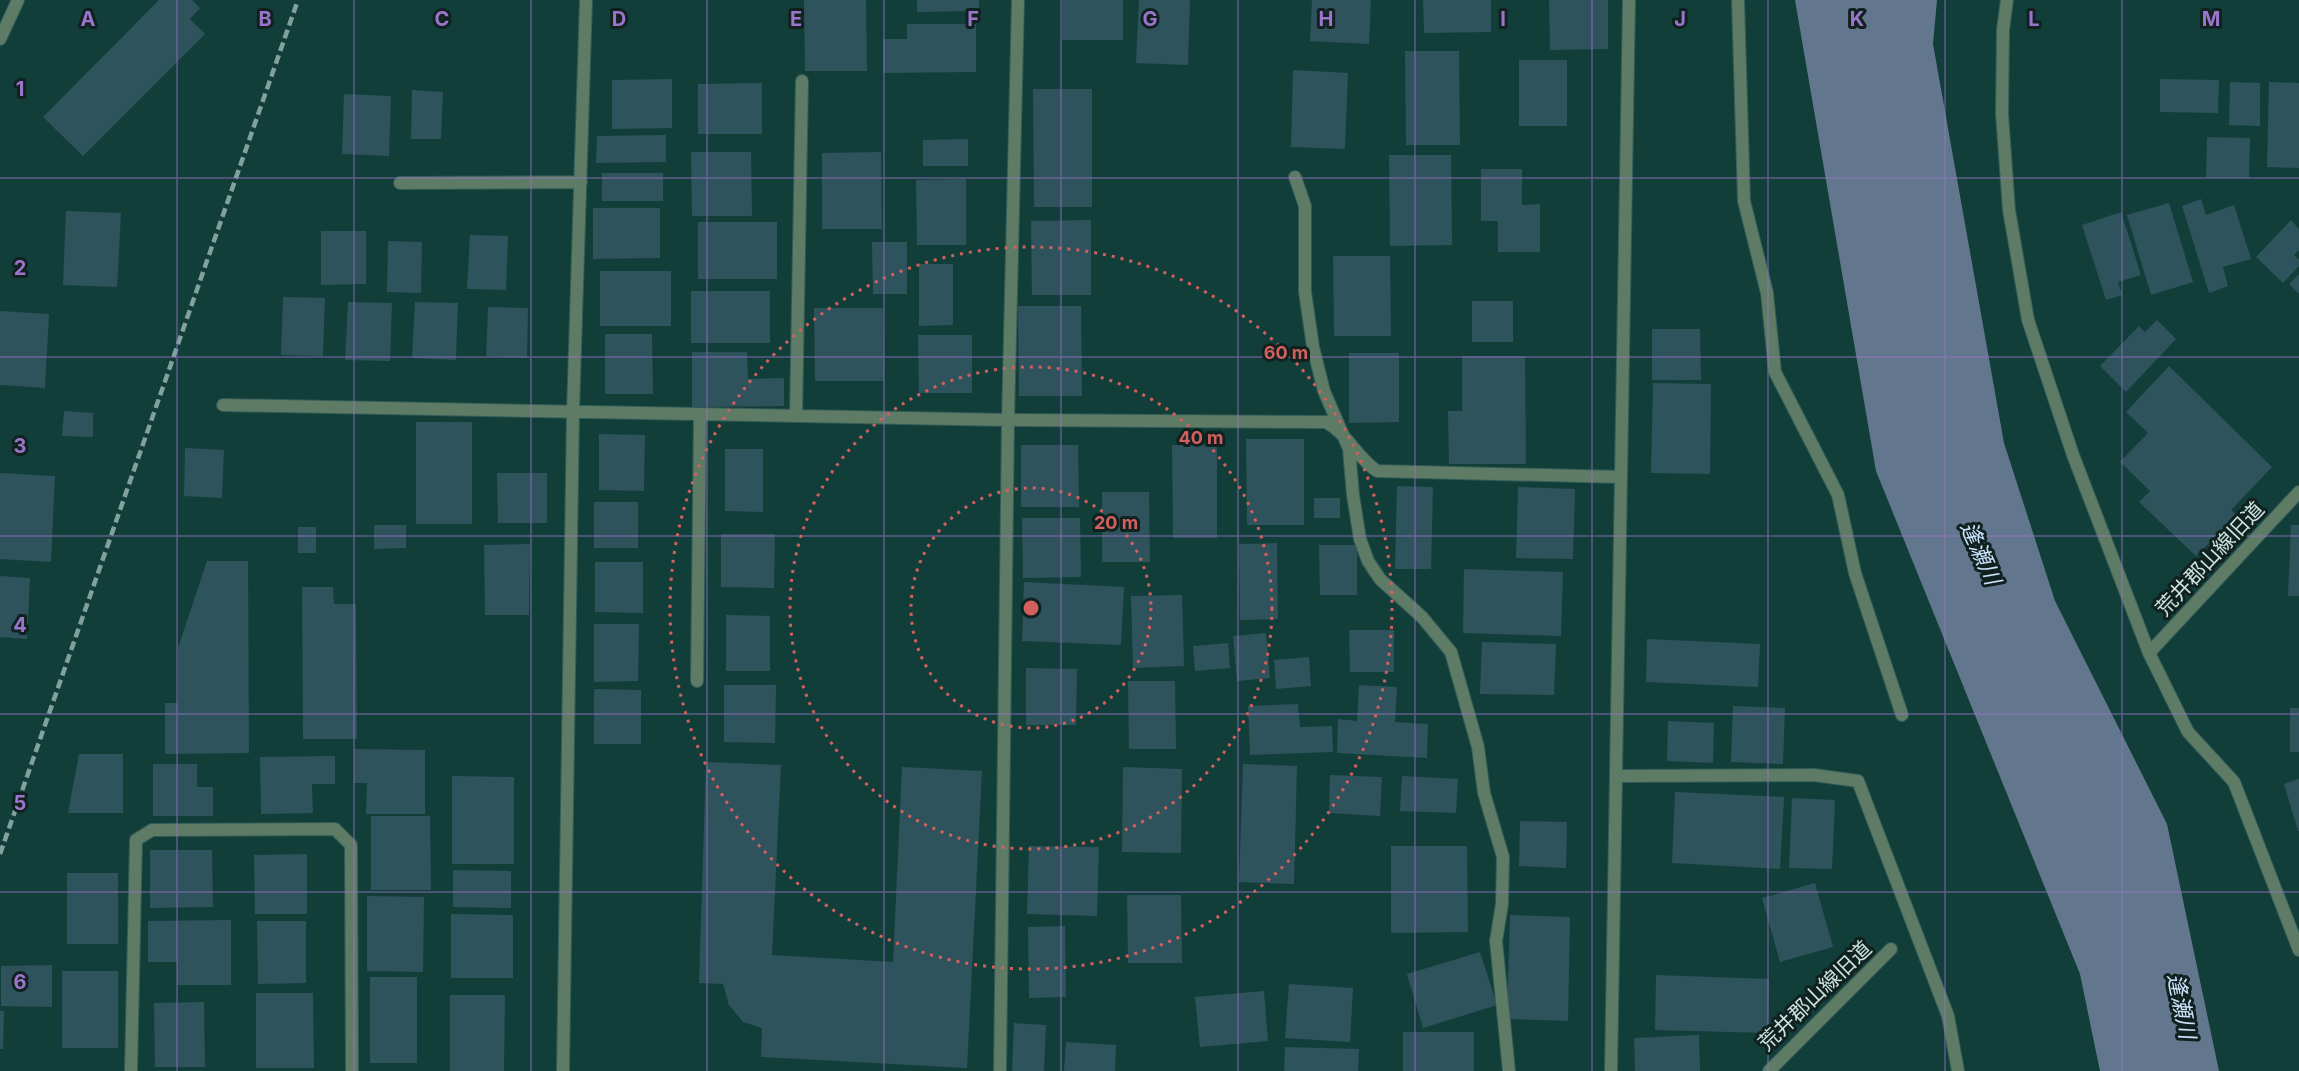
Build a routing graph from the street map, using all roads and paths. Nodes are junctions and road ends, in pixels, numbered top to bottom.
1 (18, 0) edge
2 (586, 0) edge
3 (1018, 0) edge
4 (1629, 0) edge
5 (1738, 0) edge
6 (2007, 0) edge
7 (0, 39) edge
8 (802, 81) dead end
9 (1295, 177) dead end
10 (581, 182) junction
11 (400, 183) dead end
12 (223, 405) dead end
13 (573, 412) junction
14 (700, 414) junction
15 (796, 416) junction
16 (1008, 420) junction
17 (1341, 430) junction
18 (1621, 477) junction
19 (2299, 492) edge
20 (2149, 653) junction
21 (697, 681) dead end
22 (1902, 715) dead end
23 (1616, 776) junction
24 (1891, 950) dead end
25 (2299, 950) edge
26 (131, 1071) edge
27 (351, 1071) edge
28 (564, 1071) edge
29 (1000, 1071) edge
30 (1509, 1071) edge
31 (1611, 1071) edge
32 (1769, 1071) edge
33 (1958, 1071) edge

1 - 7 street
2 - 10 street
3 - 16 street
4 - 18 street
5 - 22 street
6 - 20 street
8 - 15 street
9 - 17 street
10 - 11 street
10 - 13 street
12 - 13 street
13 - 14 street
13 - 28 street
14 - 15 street
14 - 21 street
15 - 16 street
16 - 17 street
16 - 29 street
17 - 18 street
17 - 30 street
18 - 23 street
19 - 20 street, 荒井郡山線旧道
20 - 25 street
23 - 31 street
23 - 33 street
24 - 32 street, 荒井郡山線旧道
26 - 27 street

